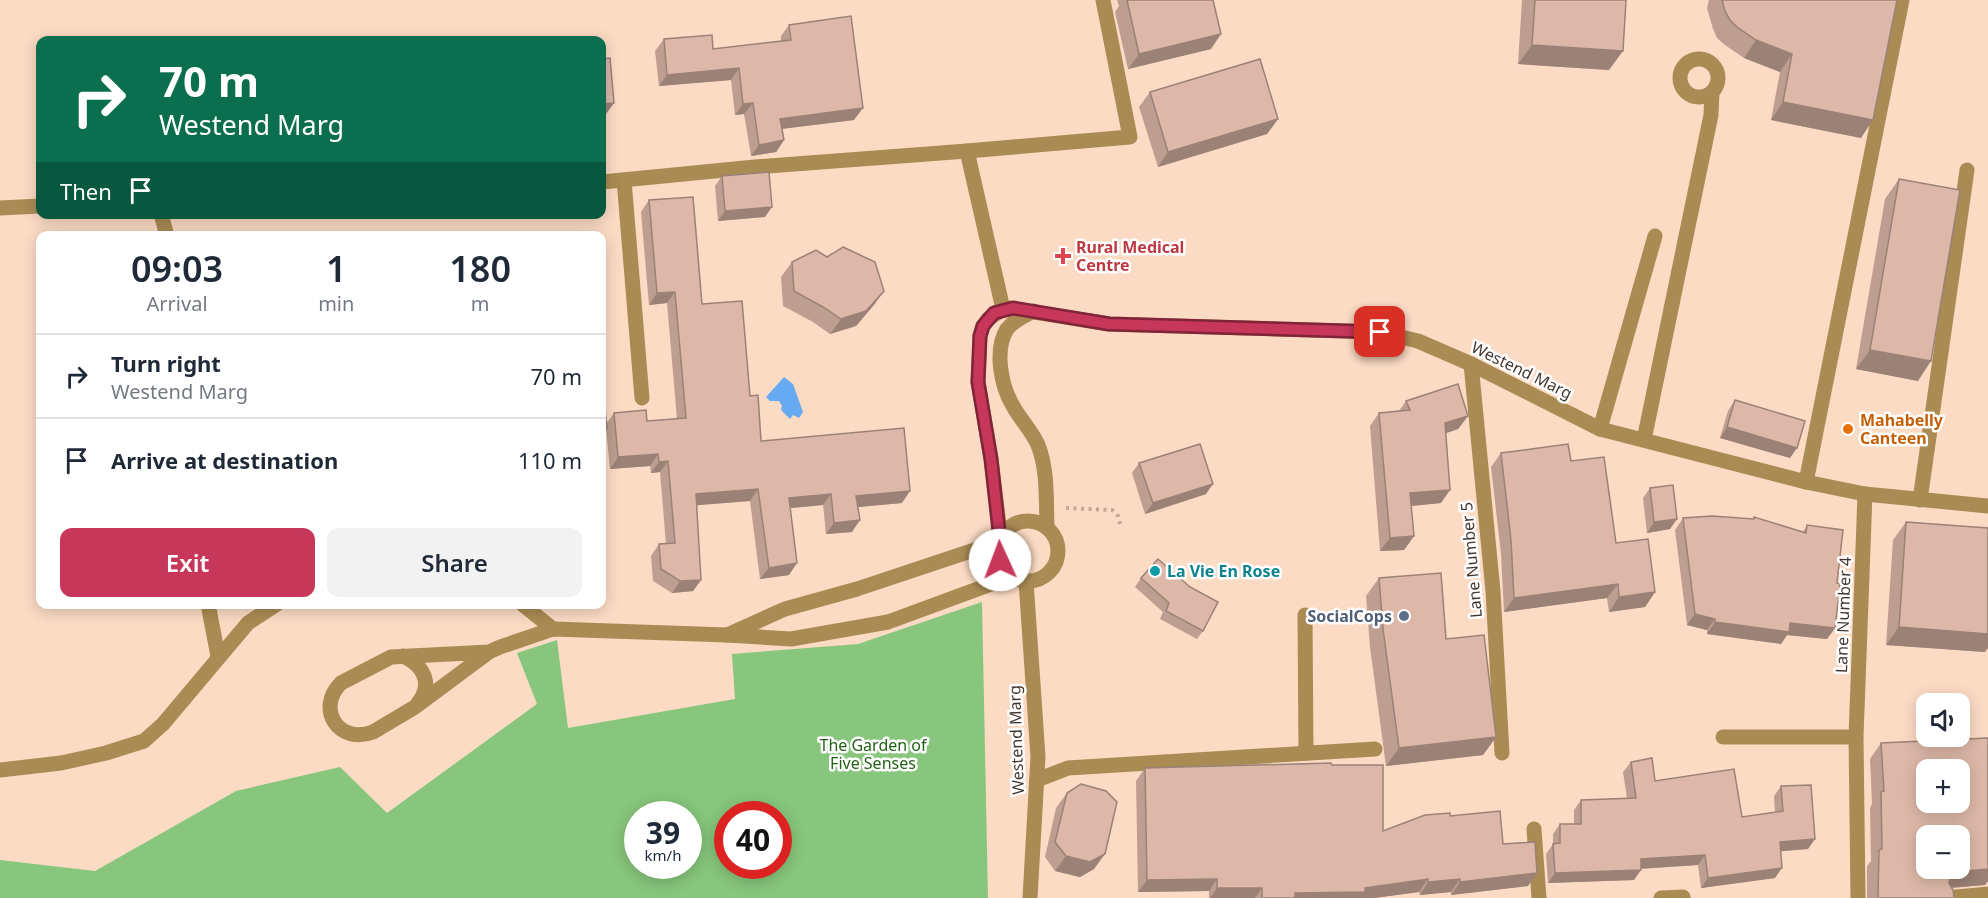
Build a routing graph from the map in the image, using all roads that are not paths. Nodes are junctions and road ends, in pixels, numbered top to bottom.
1 (1103, 0) edge
2 (1902, 0) edge
3 (1712, 92) dead end
4 (967, 151) junction
5 (1967, 170) dead end
6 (624, 180) junction
7 (606, 182) edge
8 (36, 206) edge
9 (0, 208) edge
10 (1655, 236) dead end
11 (1003, 309) junction
12 (1034, 311) junction
13 (1471, 364) junction
14 (642, 398) dead end
15 (1600, 429) junction
16 (1644, 440) junction
17 (1806, 482) junction
18 (1865, 494) junction
19 (1920, 500) junction
20 (1988, 506) edge
21 (1047, 528) junction
22 (1000, 540) junction
23 (1020, 578) junction
24 (209, 609) edge
25 (269, 609) edge
26 (528, 609) edge
27 (1305, 615) dead end
28 (553, 629) junction
29 (727, 635) junction
30 (489, 652) junction
31 (218, 656) junction
32 (391, 657) junction
33 (415, 707) junction
34 (1856, 736) junction
35 (1724, 737) dead end
36 (1375, 749) dead end
37 (1306, 753) junction
38 (1502, 753) dead end
39 (0, 770) edge
40 (1037, 780) junction
41 (1534, 829) dead end
42 (1988, 894) edge
43 (1683, 897) edge
44 (1030, 898) edge
45 (1539, 898) edge
46 (1661, 898) edge
47 (1858, 898) edge
48 (1947, 898) edge
49 (1954, 898) edge

1 - 4 street
2 - 17 street
3 - 16 street
4 - 6 street
4 - 11 street
5 - 19 street
6 - 7 street
6 - 14 street
8 - 9 street
10 - 15 street
11 - 12 street, Westend Marg
11 - 22 street, Westend Marg
12 - 13 street, Westend Marg
12 - 21 street
13 - 15 street, Westend Marg
13 - 38 street, Lane Number 5
15 - 16 street, Westend Marg
16 - 17 street, Westend Marg
17 - 18 street, Westend Marg
18 - 19 street, Westend Marg
18 - 34 street, Lane Number 4
19 - 20 street, Westend Marg
21 - 22 street
21 - 23 street
22 - 23 street, Westend Marg
22 - 29 street
23 - 29 street
23 - 40 street, Westend Marg
24 - 31 street
25 - 31 street
26 - 28 street
27 - 37 street
28 - 29 street
28 - 30 street
30 - 32 street
30 - 33 street
31 - 39 street
32 - 33 street
32 - 33 street
34 - 35 street
34 - 47 street, Lane Number 4
36 - 37 street
37 - 40 street
40 - 44 street, Westend Marg
41 - 45 street
42 - 49 street
43 - 46 street
48 - 49 street

